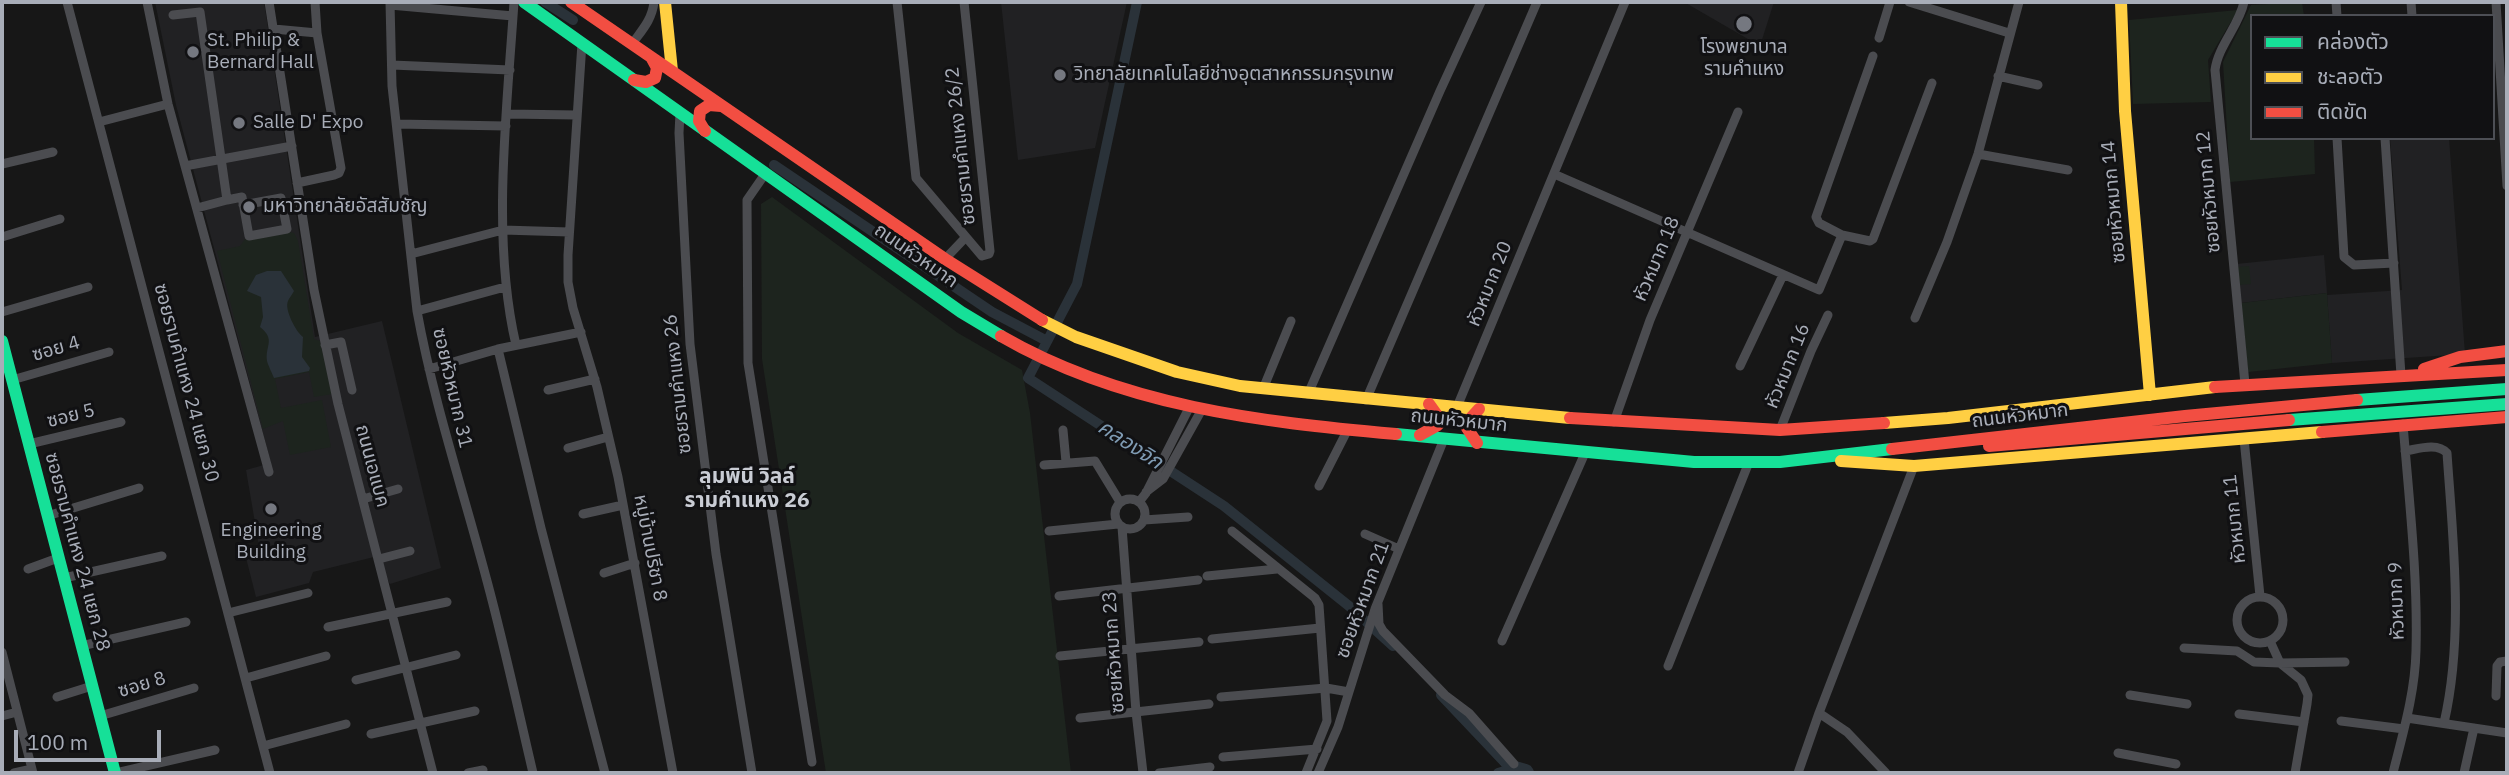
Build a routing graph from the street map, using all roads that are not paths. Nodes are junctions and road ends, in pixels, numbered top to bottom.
1 (67, 2) edge
2 (147, 2) edge
3 (269, 2) edge
4 (315, 2) edge
5 (514, 2) edge
6 (524, 2) edge
7 (572, 2) edge
8 (654, 2) edge
9 (665, 2) edge
10 (897, 2) edge
11 (964, 2) edge
12 (1481, 2) edge
13 (1537, 2) edge
14 (1625, 2) edge
15 (1890, 2) edge
16 (1909, 2) edge
17 (2019, 2) edge
18 (2244, 2) edge
19 (2496, 2) edge
20 (390, 3) edge
21 (2121, 4) edge
22 (173, 15) dead end
23 (513, 16) junction
24 (274, 29) junction
25 (317, 33) junction
26 (2009, 33) junction
27 (1879, 38) dead end
28 (582, 43) junction
29 (632, 44) junction
30 (1873, 56) dead end
31 (651, 57) junction
32 (392, 65) junction
33 (510, 70) junction
34 (672, 71) junction
35 (1998, 76) junction
36 (634, 80) junction
37 (1932, 83) dead end
38 (2038, 85) dead end
39 (168, 104) junction
40 (723, 106) junction
41 (1738, 111) dead end
42 (680, 113) junction
43 (507, 114) junction
44 (577, 115) junction
45 (99, 122) junction
46 (397, 124) junction
47 (506, 126) junction
48 (705, 131) junction
49 (2337, 140) edge
50 (2385, 140) edge
51 (292, 146) junction
52 (52, 152) dead end
53 (1978, 154) junction
54 (220, 159) junction
55 (2, 164) edge
56 (185, 166) junction
57 (2067, 170) dead end
58 (765, 174) junction
59 (1554, 174) junction
60 (297, 183) junction
61 (2507, 186) edge
62 (227, 200) junction
63 (243, 205) junction
64 (197, 208) junction
65 (60, 219) dead end
66 (503, 230) junction
67 (569, 232) junction
68 (1687, 232) junction
69 (1842, 235) junction
70 (2, 237) edge
71 (965, 238) junction
72 (411, 254) junction
73 (945, 259) junction
74 (2395, 263) junction
75 (1783, 275) junction
76 (505, 287) junction
77 (88, 288) dead end
78 (417, 311) junction
79 (2, 312) edge
80 (1828, 315) dead end
81 (1915, 318) dead end
82 (1292, 321) dead end
83 (582, 332) junction
84 (2, 341) edge
85 (325, 345) junction
86 (516, 345) junction
87 (498, 349) junction
88 (2507, 351) edge
89 (109, 352) dead end
90 (1740, 366) dead end
91 (429, 369) junction
92 (2507, 370) edge
93 (2404, 375) junction
94 (595, 379) junction
95 (12, 380) junction
96 (2245, 384) junction
97 (1263, 389) junction
98 (2507, 389) edge
99 (352, 390) dead end
100 (548, 390) dead end
101 (1308, 394) junction
102 (2150, 395) junction
103 (1366, 400) junction
104 (1429, 404) junction
105 (2507, 404) edge
106 (1457, 407) junction
107 (1195, 409) junction
108 (1479, 409) junction
109 (2507, 417) edge
110 (121, 422) dead end
111 (1614, 422) junction
112 (2403, 424) junction
113 (1063, 430) dead end
114 (1347, 430) junction
115 (1780, 430) junction
116 (1419, 436) junction
117 (608, 437) junction
118 (1444, 439) junction
119 (2244, 439) junction
120 (1477, 443) junction
121 (29, 444) junction
122 (1944, 444) junction
123 (568, 448) dead end
124 (2405, 451) junction
125 (1585, 453) junction
126 (1825, 460) junction
127 (1066, 462) junction
128 (1749, 462) junction
129 (1044, 465) dead end
130 (1914, 466) junction
131 (269, 472) dead end
132 (1319, 486) dead end
133 (139, 488) dead end
134 (398, 489) dead end
135 (1146, 493) junction
136 (363, 499) junction
137 (1120, 502) junction
138 (1139, 502) junction
139 (623, 505) junction
140 (583, 514) dead end
141 (47, 516) junction
142 (1188, 517) dead end
143 (1144, 520) junction
144 (1120, 526) junction
145 (1049, 531) dead end
146 (1232, 531) dead end
147 (1366, 534) dead end
148 (1399, 549) junction
149 (410, 551) dead end
150 (162, 556) dead end
151 (58, 558) junction
152 (379, 559) junction
153 (635, 563) junction
154 (28, 569) dead end
155 (1278, 569) junction
156 (604, 573) dead end
157 (64, 578) junction
158 (1127, 587) junction
159 (308, 593) dead end
160 (1059, 596) dead end
161 (2260, 596) junction
162 (447, 602) dead end
163 (1376, 605) junction
164 (229, 613) junction
165 (393, 614) junction
166 (186, 622) dead end
167 (328, 627) dead end
168 (1320, 628) junction
169 (1212, 639) dead end
170 (1502, 641) dead end
171 (2270, 641) junction
172 (1199, 642) dead end
173 (81, 646) junction
174 (2183, 648) dead end
175 (1132, 649) junction
176 (456, 655) dead end
177 (2, 656) edge
178 (326, 656) dead end
179 (1060, 656) dead end
180 (2507, 661) edge
181 (2345, 662) dead end
182 (2280, 663) junction
183 (1668, 666) dead end
184 (406, 668) junction
185 (246, 678) junction
186 (356, 680) dead end
187 (92, 686) junction
188 (194, 688) dead end
189 (1326, 688) junction
190 (1349, 692) junction
191 (2130, 695) dead end
192 (2496, 696) dead end
193 (57, 697) dead end
194 (1221, 697) dead end
195 (1209, 704) dead end
196 (2187, 704) dead end
197 (475, 711) dead end
198 (17, 712) junction
199 (1136, 712) junction
200 (1819, 713) junction
201 (2239, 714) dead end
202 (2, 716) edge
203 (100, 716) junction
204 (1080, 718) dead end
205 (2407, 718) junction
206 (2341, 721) dead end
207 (2304, 722) junction
208 (421, 723) junction
209 (2444, 723) junction
210 (346, 724) dead end
211 (2474, 728) junction
212 (2404, 729) junction
213 (2507, 733) edge
214 (372, 734) dead end
215 (263, 746) junction
216 (1317, 749) junction
217 (215, 750) dead end
218 (2118, 753) dead end
219 (1223, 757) dead end
220 (812, 762) dead end
221 (1514, 764) dead end
222 (2176, 764) dead end
223 (1210, 767) dead end
224 (483, 770) dead end
225 (33, 771) edge
226 (14, 773) edge
227 (115, 773) edge
228 (270, 773) edge
229 (433, 773) edge
230 (468, 773) edge
231 (533, 773) edge
232 (605, 773) edge
233 (673, 773) edge
234 (751, 773) edge
235 (1143, 773) edge
236 (1159, 773) edge
237 (1306, 773) edge
238 (1318, 773) edge
239 (1798, 773) edge
240 (1886, 773) edge
241 (2295, 773) edge
242 (2393, 773) edge
243 (2464, 773) edge

1 - 45 street, ซอยรามคำแหง 24 แยก 30
2 - 39 street
3 - 24 street, ถนนเอแบค
4 - 25 street
5 - 23 street
6 - 28 main road, ถนนหัวหมาก
7 - 29 main road, ถนนหัวหมาก
8 - 29 street
9 - 34 main road
10 - 71 street
11 - 71 street, ซอยรามคำแหง 26/2
12 - 101 street
13 - 103 street
14 - 59 street, หัวหมาก 20
15 - 27 street
16 - 26 street
17 - 26 street
18 - 96 street, ซอยหัวหมาก 12
19 - 61 street
20 - 23 street
20 - 32 street, ซอยหัวหมาก 31
21 - 102 main road, ซอยหัวหมาก 14
22 - 54 street
23 - 33 street
24 - 25 street
24 - 51 street, ถนนเอแบค
25 - 60 street
26 - 35 street
28 - 36 main road, ถนนหัวหมาก
28 - 44 street, หมู่บ้านปรีชา 8
29 - 31 main road, ถนนหัวหมาก
30 - 69 street
31 - 34 main road, ถนนหัวหมาก
31 - 36 main road
32 - 33 street
32 - 46 street, ซอยหัวหมาก 31
33 - 43 street
34 - 40 main road, ถนนหัวหมาก
35 - 38 street
35 - 53 street
36 - 42 main road, ถนนหัวหมาก
37 - 69 street
39 - 45 street
39 - 56 street
40 - 48 main road
40 - 73 main road, ถนนหัวหมาก
41 - 68 street, หัวหมาก 18
42 - 48 main road, ถนนหัวหมาก
42 - 234 street, ซอยรามคำแหง 26
43 - 44 street
43 - 47 street
44 - 67 street, หมู่บ้านปรีชา 8
45 - 164 street, ซอยรามคำแหง 24 แยก 30
46 - 47 street
46 - 72 street, ซอยหัวหมาก 31
47 - 66 street
48 - 58 main road, ถนนหัวหมาก
49 - 74 street
50 - 74 street
51 - 54 street
51 - 60 street, ถนนเอแบค
52 - 55 street
53 - 57 street
53 - 81 street
54 - 56 street
54 - 62 street
56 - 64 street
58 - 107 main road, ถนนหัวหมาก
58 - 220 street
59 - 68 street
59 - 106 street, หัวหมาก 20
60 - 85 street, ถนนเอแบค
62 - 63 street
62 - 64 street
63 - 63 street
64 - 131 street
65 - 70 street
66 - 67 street
66 - 72 street
66 - 76 street
67 - 83 street, หมู่บ้านปรีชา 8
68 - 75 street
68 - 111 street, หัวหมาก 18
69 - 75 street
71 - 73 street
72 - 78 street, ซอยหัวหมาก 31
73 - 97 main road, ถนนหัวหมาก
74 - 93 street
75 - 90 street
76 - 78 street
76 - 86 street
77 - 79 street
78 - 91 street, ซอยหัวหมาก 31
80 - 115 street, หัวหมาก 16
82 - 97 street
83 - 86 street
83 - 94 street, หมู่บ้านปรีชา 8
84 - 95 main road, ซอยรามคำแหง 24 แยก 28
85 - 99 street
85 - 136 street, ถนนเอแบค
86 - 87 street
87 - 91 street
87 - 232 street
88 - 93 main road
89 - 95 street, ซอย 4
91 - 231 street, ซอยหัวหมาก 31
92 - 93 main road, ถนนหัวหมาก
93 - 96 main road, ถนนหัวหมาก
94 - 100 street
94 - 117 street, หมู่บ้านปรีชา 8
95 - 121 main road, ซอยรามคำแหง 24 แยก 28
96 - 102 main road, ถนนหัวหมาก
97 - 101 main road, ถนนหัวหมาก
98 - 122 main road, ถนนหัวหมาก
101 - 103 main road, ถนนหัวหมาก
102 - 115 main road, ถนนหัวหมาก
103 - 104 main road, ถนนหัวหมาก
104 - 106 main road, ถนนหัวหมาก
104 - 116 main road
105 - 122 main road
106 - 108 main road, ถนนหัวหมาก
107 - 114 main road, ถนนหัวหมาก
107 - 135 street
107 - 135 street
108 - 111 main road, ถนนหัวหมาก
108 - 120 main road
109 - 112 main road
110 - 121 street, ซอย 5
111 - 115 main road, ถนนหัวหมาก
112 - 119 main road
112 - 124 street, หัวหมาก 9
113 - 127 street
114 - 116 main road, ถนนหัวหมาก
114 - 132 street
116 - 118 main road, ถนนหัวหมาก
117 - 123 street
117 - 139 street, หมู่บ้านปรีชา 8
118 - 120 main road, ถนนหัวหมาก
118 - 148 street, ซอยหัวหมาก 21
119 - 130 main road
119 - 161 street, หัวหมาก 11
120 - 125 main road, ถนนหัวหมาก
121 - 141 main road, ซอยรามคำแหง 24 แยก 28
122 - 126 main road, ถนนหัวหมาก
124 - 205 street, หัวหมาก 9
124 - 209 street
125 - 128 main road, ถนนหัวหมาก
125 - 170 street
126 - 128 main road, ถนนหัวหมาก
126 - 130 main road
127 - 129 street
127 - 137 street
128 - 183 street
130 - 200 street
133 - 141 street
134 - 136 street
135 - 138 street
136 - 152 street, ถนนเอแบค
137 - 138 street
137 - 144 street, ซอยหัวหมาก 23
138 - 143 street
139 - 140 street
139 - 153 street, หมู่บ้านปรีชา 8
141 - 151 main road, ซอยรามคำแหง 24 แยก 28
142 - 143 street
143 - 144 street
144 - 145 street
144 - 158 street, ซอยหัวหมาก 23
146 - 155 street
147 - 148 street
148 - 163 street, ซอยหัวหมาก 21
149 - 152 street
150 - 157 street
151 - 154 street
151 - 157 main road, ซอยรามคำแหง 24 แยก 28
152 - 165 street, ถนนเอแบค
153 - 156 street
153 - 233 street, หมู่บ้านปรีชา 8
155 - 158 street
155 - 168 street
157 - 173 main road, ซอยรามคำแหง 24 แยก 28
158 - 160 street
158 - 175 street, ซอยหัวหมาก 23
159 - 164 street
161 - 171 street
161 - 171 street
162 - 165 street
163 - 190 street, ซอยหัวหมาก 21
163 - 221 street
164 - 185 street, ซอยรามคำแหง 24 แยก 30
165 - 167 street
165 - 184 street, ถนนเอแบค
166 - 173 street
168 - 169 street
168 - 189 street
171 - 182 street
172 - 175 street
173 - 187 main road, ซอยรามคำแหง 24 แยก 28
174 - 182 street
175 - 179 street
175 - 199 street, ซอยหัวหมาก 23
176 - 184 street
177 - 198 street
178 - 185 street
180 - 192 street
181 - 182 street
182 - 207 street
184 - 186 street
184 - 208 street, ถนนเอแบค
185 - 215 street, ซอยรามคำแหง 24 แยก 30
187 - 193 street
187 - 203 main road, ซอยรามคำแหง 24 แยก 28
188 - 203 street, ซอย 8
189 - 190 street
189 - 194 street
189 - 216 street
190 - 238 street, ซอยหัวหมาก 21
191 - 196 street
195 - 199 street
197 - 208 street
198 - 202 street
198 - 225 street
199 - 204 street
199 - 235 street, ซอยหัวหมาก 23
200 - 239 street
200 - 240 street
201 - 207 street
203 - 227 main road, ซอยรามคำแหง 24 แยก 28
205 - 209 street
205 - 212 street, หัวหมาก 9
206 - 212 street
207 - 241 street
208 - 214 street
208 - 229 street, ถนนเอแบค
209 - 211 street
210 - 215 street
211 - 213 street
211 - 243 street
212 - 242 street, หัวหมาก 9
215 - 228 street, ซอยรามคำแหง 24 แยก 30
216 - 219 street
216 - 237 street
217 - 227 street
218 - 222 street
223 - 236 street
224 - 230 street
225 - 226 street

